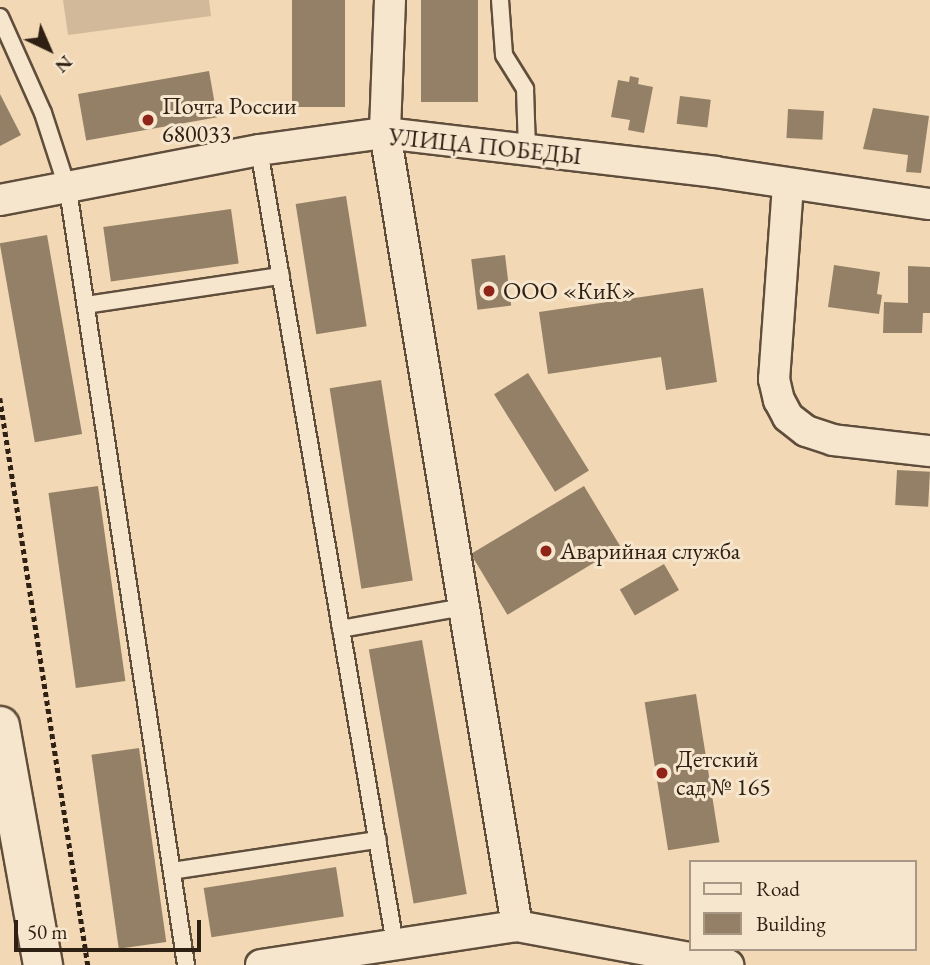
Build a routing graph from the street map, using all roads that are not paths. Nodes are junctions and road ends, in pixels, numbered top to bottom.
1 (390, 0) edge
2 (500, 0) edge
3 (0, 18) edge
4 (385, 133) junction
5 (527, 148) junction
6 (259, 150) junction
7 (788, 185) junction
8 (68, 190) junction
9 (0, 200) edge
10 (930, 204) edge
11 (281, 276) junction
12 (86, 305) junction
13 (930, 451) edge
14 (463, 607) junction
15 (341, 629) junction
16 (0, 726) edge
17 (378, 840) junction
18 (172, 871) junction
19 (517, 926) junction
20 (396, 944) junction
21 (43, 965) edge
22 (186, 965) edge
23 (261, 965) edge
24 (728, 965) edge

1 - 4 street
2 - 5 lane
3 - 8 lane
4 - 5 street, УЛИЦА ПОБЕДЫ
4 - 6 street, УЛИЦА ПОБЕДЫ
4 - 14 street
5 - 7 street, УЛИЦА ПОБЕДЫ
6 - 8 street, УЛИЦА ПОБЕДЫ
6 - 11 lane
7 - 10 street, УЛИЦА ПОБЕДЫ
7 - 13 street
8 - 9 street, УЛИЦА ПОБЕДЫ
8 - 12 lane
11 - 12 lane
11 - 15 lane
12 - 18 lane
14 - 15 lane
14 - 19 street
15 - 17 lane
16 - 21 main road
17 - 18 lane
17 - 20 lane
18 - 22 lane
19 - 20 street
19 - 24 street
20 - 23 street

